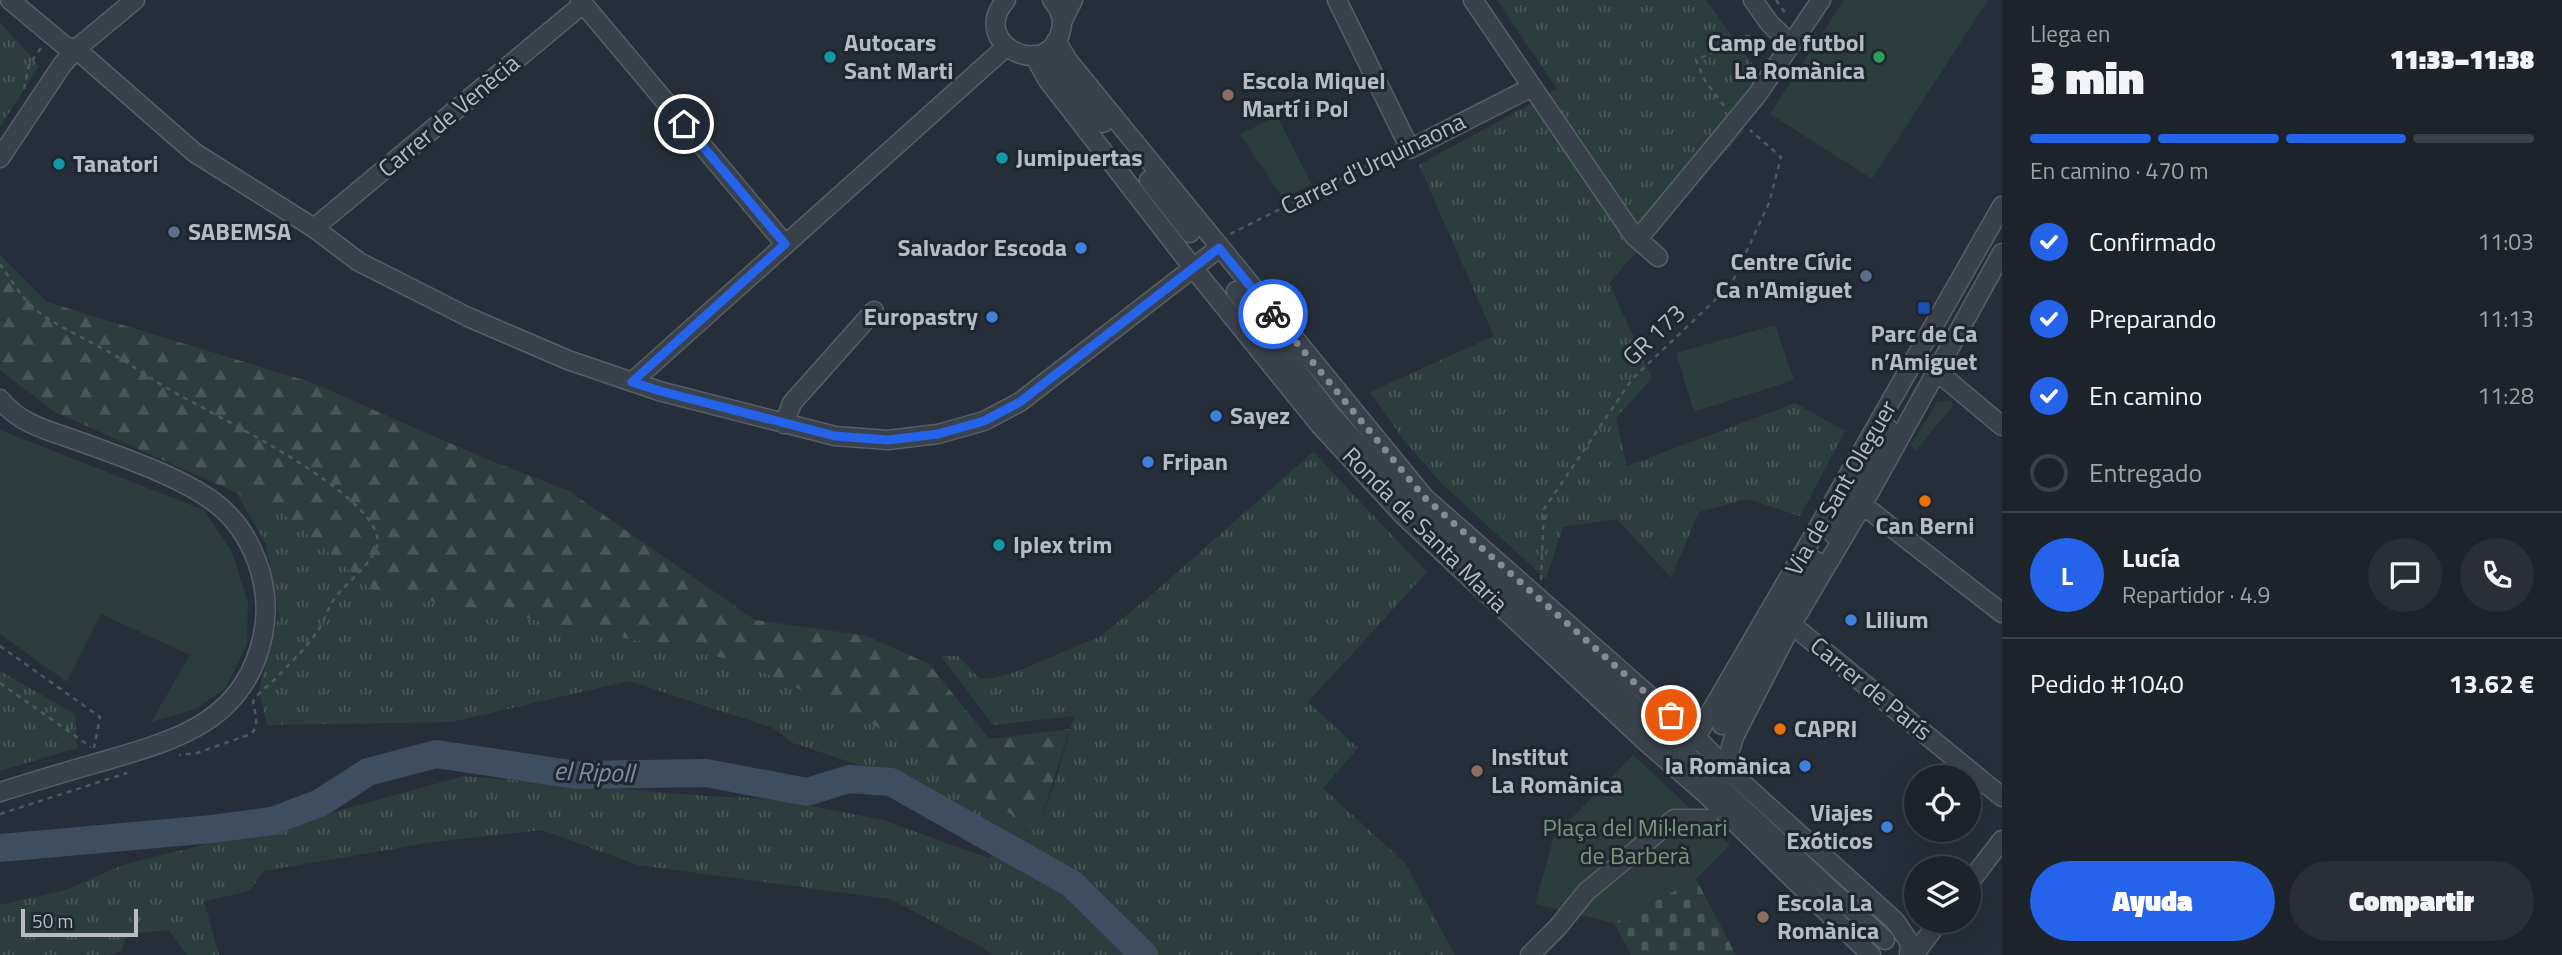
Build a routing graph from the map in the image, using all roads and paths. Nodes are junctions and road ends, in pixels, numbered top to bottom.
1 (10, 0) edge
2 (135, 0) edge
3 (1052, 0) edge
4 (1073, 0) edge
5 (1337, 0) edge
6 (1473, 0) edge
7 (1753, 0) edge
8 (1776, 0) edge
9 (1821, 0) edge
10 (582, 2) edge
11 (999, 3) edge
12 (1062, 22) junction
13 (1806, 25) junction
14 (1791, 44) junction
15 (1006, 47) junction
16 (76, 49) junction
17 (1046, 49) junction
18 (1532, 87) junction
19 (1737, 119) junction
20 (1410, 149) junction
21 (0, 158) edge
22 (2002, 206) edge
23 (314, 228) junction
24 (2002, 230) edge
25 (1190, 233) dead end
26 (1638, 239) junction
27 (785, 244) junction
28 (1219, 248) junction
29 (2002, 253) edge
30 (1658, 257) dead end
31 (0, 264) edge
32 (1194, 269) junction
33 (1236, 291) dead end
34 (874, 311) dead end
35 (1926, 362) junction
36 (632, 382) junction
37 (0, 399) edge
38 (784, 424) junction
39 (2002, 426) edge
40 (1852, 497) junction
41 (1540, 599) junction
42 (2002, 613) edge
43 (1781, 616) junction
44 (0, 646) edge
45 (0, 683) edge
46 (253, 702) dead end
47 (1722, 725) dead end
48 (1696, 737) junction
49 (1678, 754) junction
50 (1716, 782) junction
51 (0, 792) edge
52 (2002, 797) edge
53 (1707, 819) dead end
54 (2002, 840) edge
55 (1981, 867) edge
56 (1929, 933) edge
57 (1882, 944) edge
58 (1530, 955) edge
59 (1911, 955) edge

1 - 16 street
2 - 16 street
3 - 12 street
4 - 12 street
5 - 20 street
6 - 18 street
7 - 14 street
8 - 13 path
9 - 13 street
10 - 23 street, Carrer de Venècia
10 - 27 street
11 - 15 street
12 - 17 street
13 - 14 street
14 - 19 street
14 - 19 path, GR 173
15 - 17 street
15 - 27 street
16 - 21 street
16 - 23 street
17 - 25 street
17 - 28 street, Ronda de Santa Maria
17 - 32 street, Ronda de Santa Maria
18 - 20 street, Carrer d'Urquinaona
18 - 26 street
19 - 26 street
19 - 41 path, GR 173
20 - 28 path, Carrer d'Urquinaona
22 - 35 street, Via de Sant Oleguer
23 - 36 street
24 - 35 street, Via de Sant Oleguer
26 - 30 street
27 - 36 street
28 - 32 street
28 - 41 street, Ronda de Santa Maria
29 - 35 street, Via de Sant Oleguer
31 - 46 path
32 - 38 street
32 - 49 street, Ronda de Santa Maria
33 - 49 street, Ronda de Santa Maria
34 - 38 street
35 - 39 street
35 - 40 street, Via de Sant Oleguer
35 - 40 street, Via de Sant Oleguer
36 - 38 street
37 - 51 street
40 - 42 street
40 - 43 street, Via de Sant Oleguer
40 - 43 street, Via de Sant Oleguer
41 - 48 street, Ronda de Santa Maria
43 - 47 street, Via de Sant Oleguer
43 - 48 street, Via de Sant Oleguer
43 - 50 street, Via de Sant Oleguer
43 - 52 street, Carrer de París
44 - 45 path
48 - 49 street, Via de Sant Oleguer
48 - 50 street, Ronda de Santa Maria
49 - 50 street, Ronda de Santa Maria
50 - 57 street, Ronda de Santa Maria
50 - 59 street, Ronda de Santa Maria
53 - 58 street
54 - 55 street
56 - 59 street

